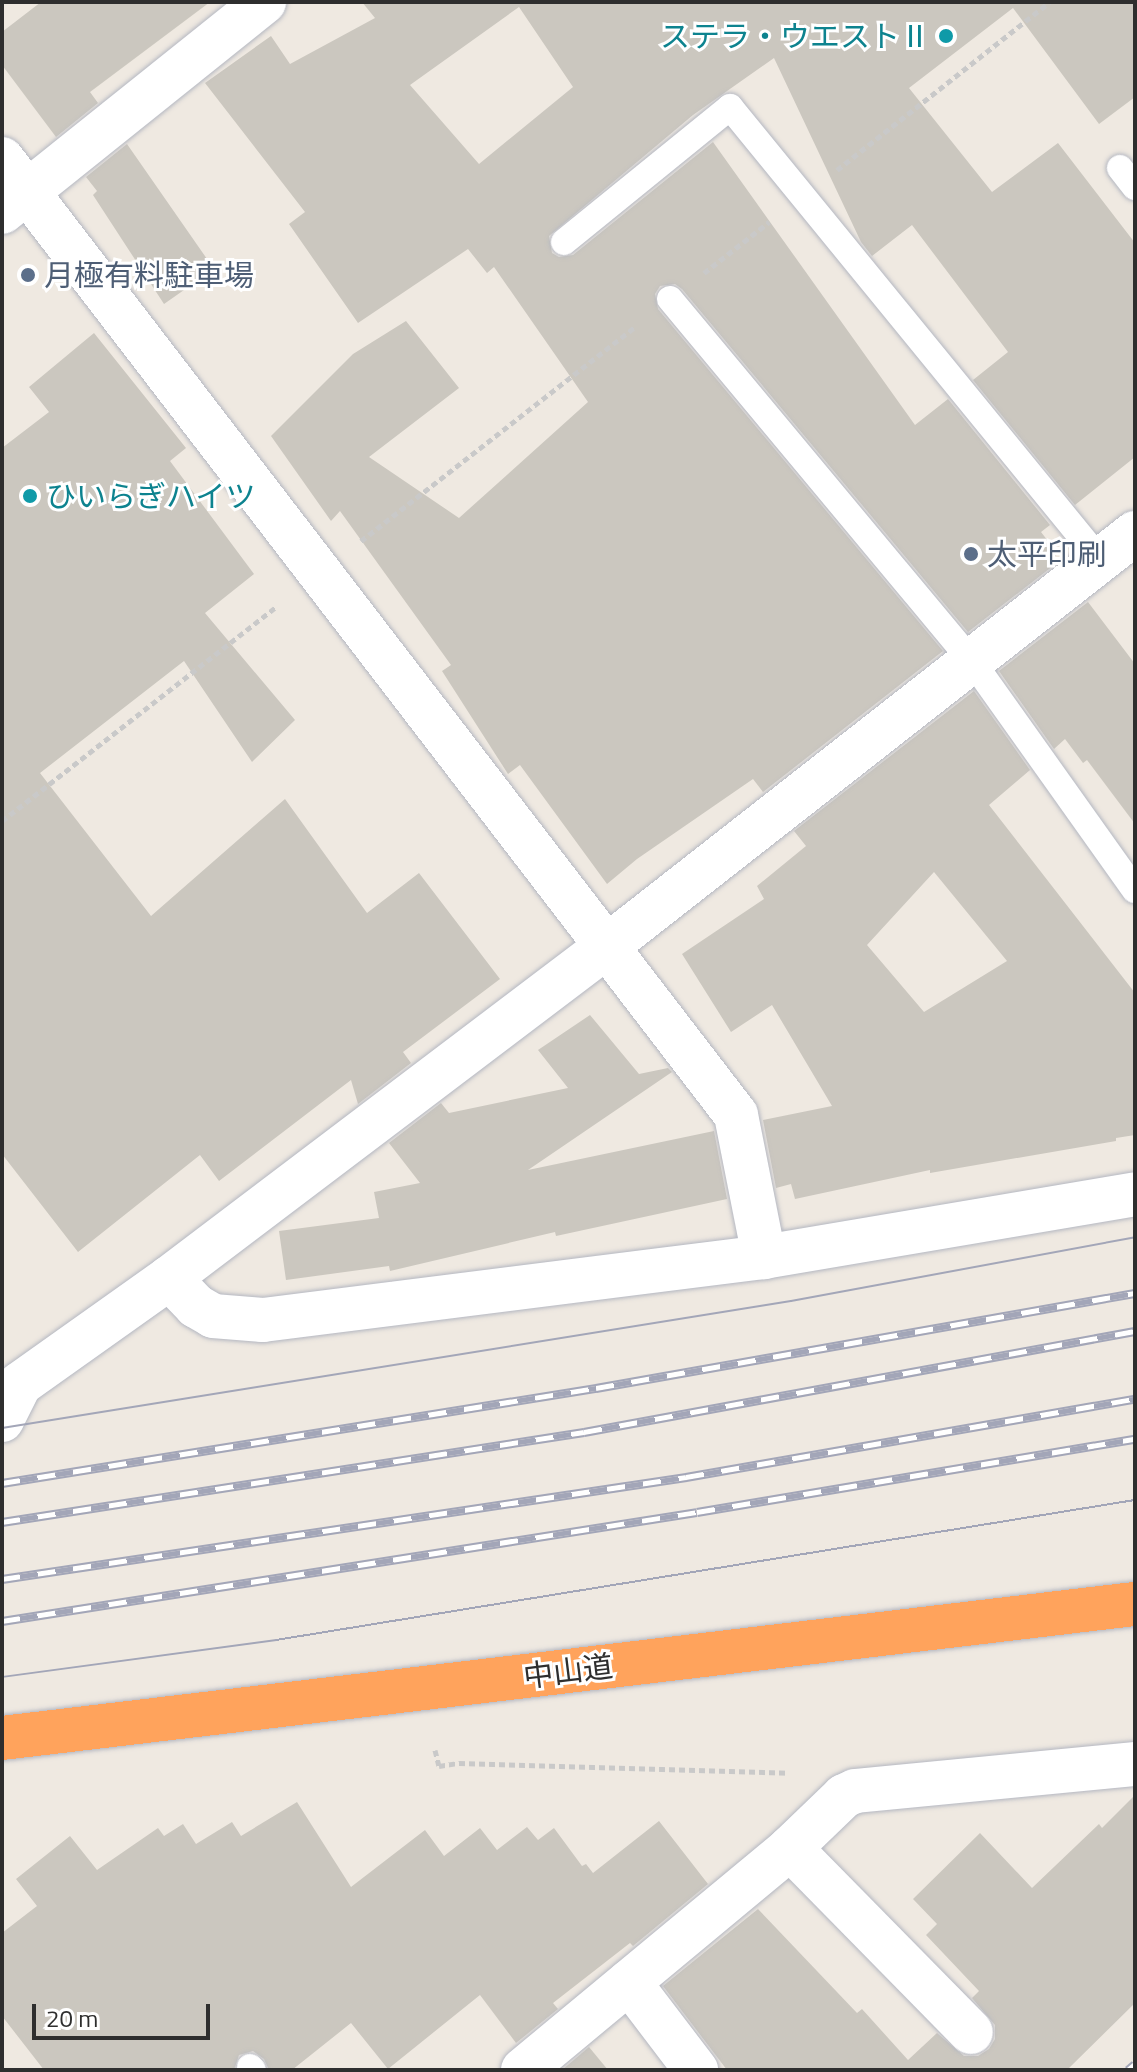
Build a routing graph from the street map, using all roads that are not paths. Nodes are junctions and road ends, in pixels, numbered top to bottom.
1 (264, 2) edge
2 (10, 187) edge
3 (564, 242) dead end
4 (670, 299) dead end
5 (1135, 533) edge
6 (1100, 560) junction
7 (972, 661) junction
8 (1135, 890) edge
9 (606, 947) junction
10 (1135, 1194) edge
11 (764, 1257) junction
12 (169, 1278) junction
13 (2, 1420) edge
14 (1135, 1604) edge
15 (2, 1738) edge
16 (1135, 1764) edge
17 (790, 1848) junction
18 (629, 1982) junction
19 (971, 2032) dead end
20 (523, 2070) edge
21 (696, 2070) edge

1 - 2 street
2 - 9 street
3 - 6 lane
4 - 7 lane
5 - 6 street
6 - 7 street
7 - 8 lane
7 - 9 street
9 - 11 street
9 - 12 street
10 - 11 street
11 - 12 street
12 - 13 street
14 - 15 highway, 中山道
16 - 17 street
17 - 18 street
17 - 19 street
18 - 20 street
18 - 21 street

